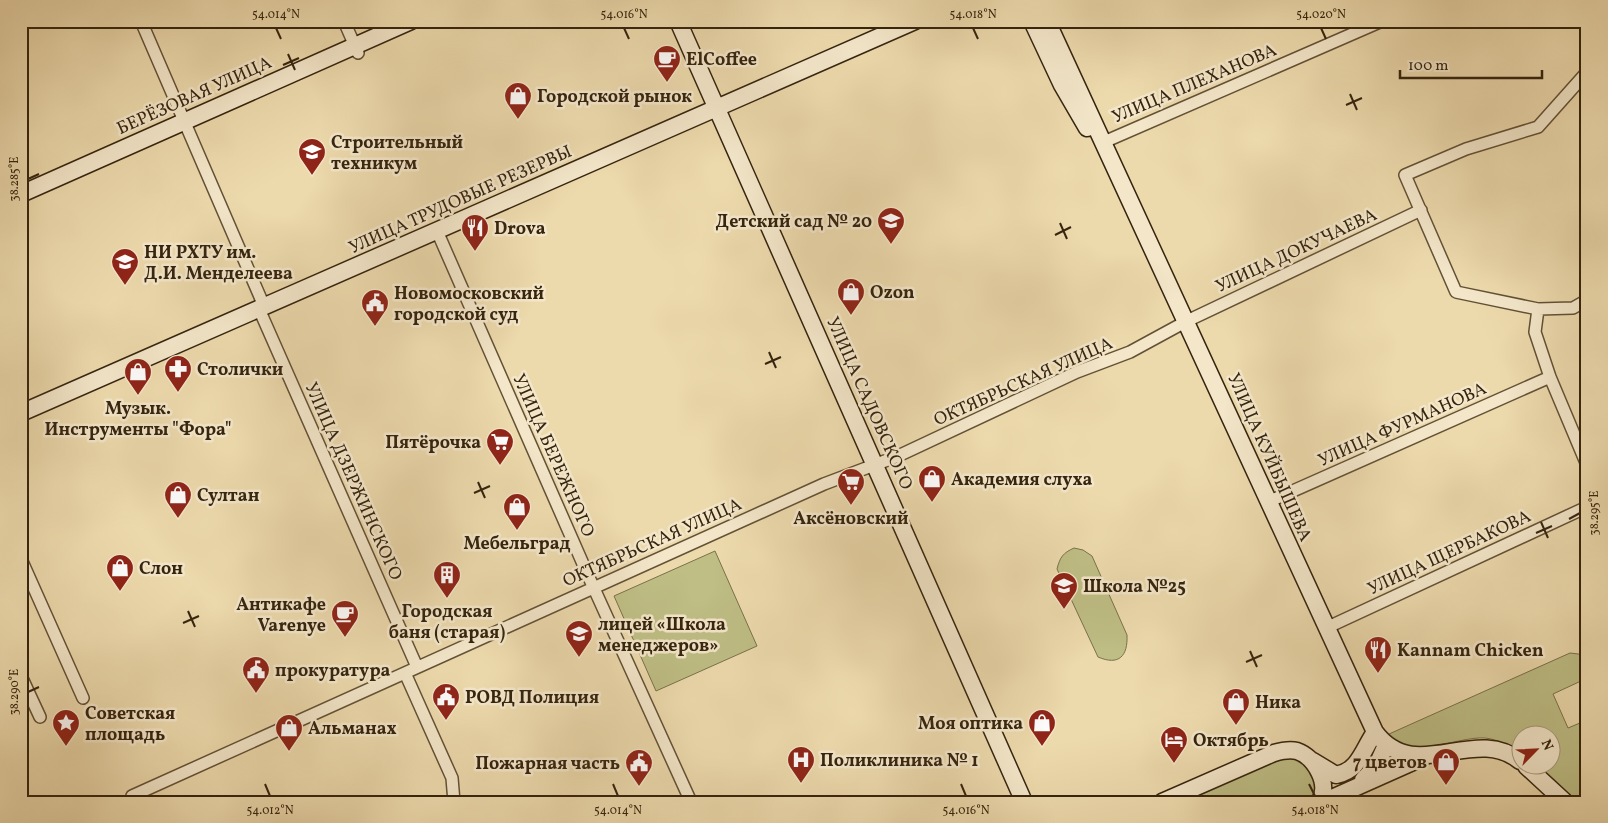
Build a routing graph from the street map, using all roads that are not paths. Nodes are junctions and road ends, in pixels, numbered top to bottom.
1 (141, 21) edge
2 (344, 21) edge
3 (411, 21) edge
4 (678, 21) edge
5 (915, 21) edge
6 (1032, 21) edge
7 (1047, 21) edge
8 (1382, 21) edge
9 (357, 50) junction
10 (1587, 72) edge
11 (717, 109) junction
12 (184, 121) junction
13 (1104, 142) junction
14 (1124, 184) junction
15 (21, 194) edge
16 (1421, 210) junction
17 (437, 231) junction
18 (1587, 300) edge
19 (262, 308) junction
20 (1538, 309) junction
21 (1187, 321) junction
22 (1550, 377) junction
23 (21, 413) edge
24 (875, 464) junction
25 (1587, 465) edge
26 (1268, 502) junction
27 (1587, 507) edge
28 (21, 559) edge
29 (594, 588) junction
30 (1326, 628) junction
31 (417, 667) junction
32 (406, 672) junction
33 (21, 676) edge
34 (83, 698) dead end
35 (40, 718) dead end
36 (1375, 732) junction
37 (1386, 745) junction
38 (1510, 753) edge
39 (1428, 756) junction
40 (1311, 759) junction
41 (1537, 776) edge
42 (1356, 786) junction
43 (132, 796) dead end
44 (1587, 799) edge
45 (454, 802) edge
46 (691, 802) edge
47 (1024, 802) edge
48 (1162, 802) edge
49 (1321, 802) edge
50 (1565, 802) edge
51 (1581, 802) edge

1 - 12 street, УЛИЦА ДЗЕРЖИНСКОГО
2 - 9 street
3 - 9 street, БЕРЁЗОВАЯ УЛИЦА
4 - 11 street, УЛИЦА САДОВСКОГО
5 - 11 street, УЛИЦА ТРУДОВЫЕ РЕЗЕРВЫ
6 - 14 street
7 - 13 street, УЛИЦА КУЙБЫШЕВА
8 - 13 street, УЛИЦА ПЛЕХАНОВА
9 - 12 street, БЕРЁЗОВАЯ УЛИЦА
10 - 16 street
11 - 17 street, УЛИЦА ТРУДОВЫЕ РЕЗЕРВЫ
11 - 24 street, УЛИЦА САДОВСКОГО
12 - 15 street, БЕРЁЗОВАЯ УЛИЦА
12 - 19 street, УЛИЦА ДЗЕРЖИНСКОГО
13 - 14 street, УЛИЦА КУЙБЫШЕВА
14 - 21 street, УЛИЦА КУЙБЫШЕВА
16 - 20 street
16 - 21 street, УЛИЦА ДОКУЧАЕВА
17 - 19 street, УЛИЦА ТРУДОВЫЕ РЕЗЕРВЫ
17 - 29 street, УЛИЦА БЕРЕЖНОГО
18 - 20 street
19 - 23 street, УЛИЦА ТРУДОВЫЕ РЕЗЕРВЫ
19 - 31 street, УЛИЦА ДЗЕРЖИНСКОГО
20 - 22 street
21 - 24 street, ОКТЯБРЬСКАЯ УЛИЦА
21 - 26 street, УЛИЦА КУЙБЫШЕВА
22 - 25 street
22 - 26 street, УЛИЦА ФУРМАНОВА
24 - 29 street, ОКТЯБРЬСКАЯ УЛИЦА
24 - 47 street, УЛИЦА САДОВСКОГО
26 - 30 street, УЛИЦА КУЙБЫШЕВА
27 - 30 street, УЛИЦА ЩЕРБАКОВА
28 - 34 street
29 - 31 street, ОКТЯБРЬСКАЯ УЛИЦА
29 - 46 street, УЛИЦА БЕРЕЖНОГО
30 - 36 street, УЛИЦА КУЙБЫШЕВА
31 - 32 street, ОКТЯБРЬСКАЯ УЛИЦА
32 - 43 street, ОКТЯБРЬСКАЯ УЛИЦА
32 - 45 street
33 - 35 street
36 - 37 street, УЛИЦА КУЙБЫШЕВА
36 - 40 street
37 - 39 street, УЛИЦА КУЙБЫШЕВА
37 - 42 street
38 - 39 street
39 - 42 street
40 - 48 street
40 - 49 street
41 - 50 street
42 - 49 street
44 - 51 street

